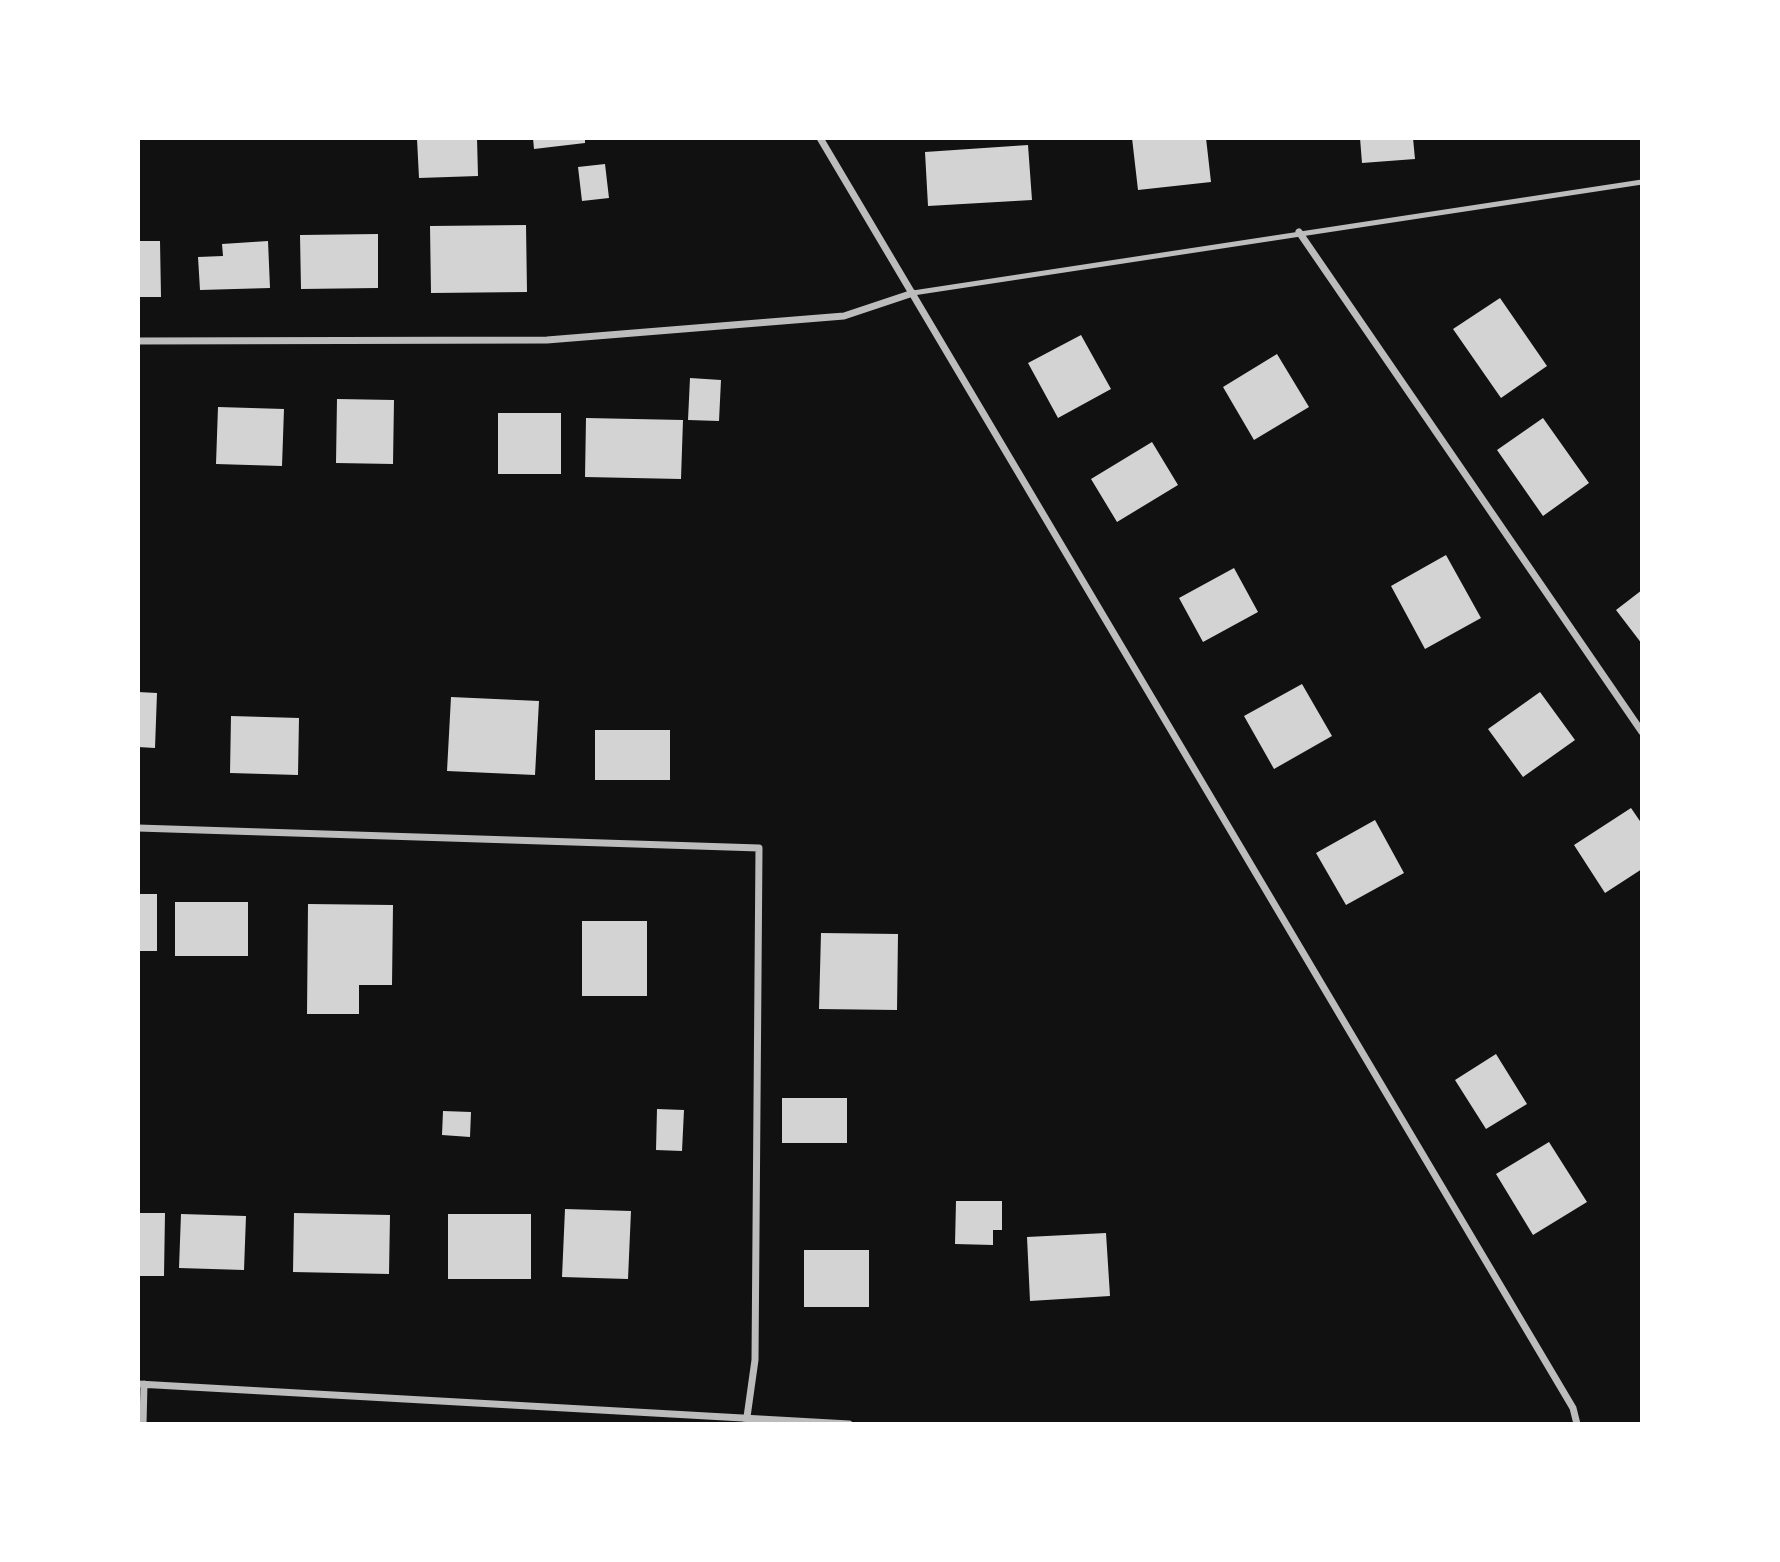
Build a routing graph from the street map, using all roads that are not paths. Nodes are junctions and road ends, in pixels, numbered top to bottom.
1 (820, 138) edge
2 (1642, 181) edge
3 (1299, 232) junction
4 (913, 293) junction
5 (138, 341) edge
6 (1642, 732) edge
7 (138, 828) edge
8 (141, 1384) edge
9 (746, 1421) edge
10 (143, 1424) edge
11 (849, 1424) edge
12 (1577, 1424) edge

1 - 4 street
2 - 3 lane
3 - 4 lane
3 - 6 street
4 - 5 street
4 - 12 street
7 - 9 street
8 - 9 street
8 - 10 street
9 - 11 street

